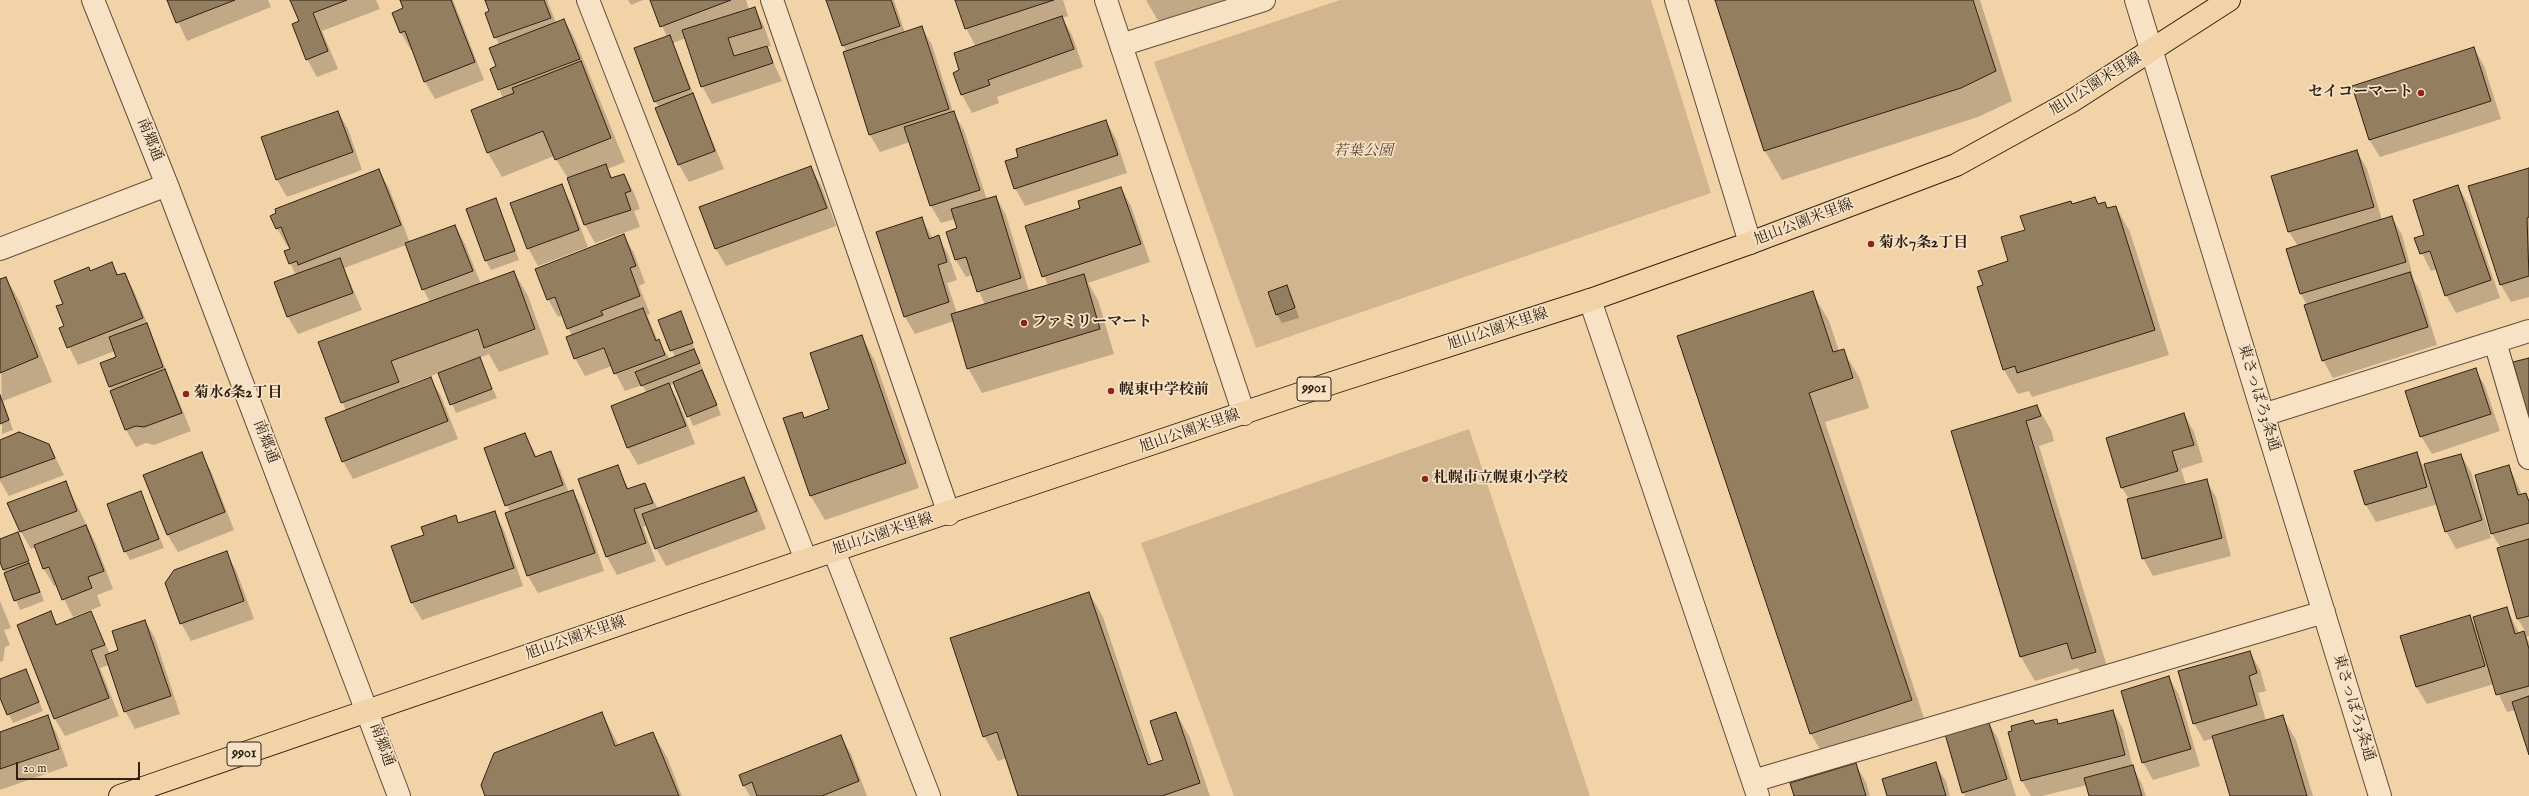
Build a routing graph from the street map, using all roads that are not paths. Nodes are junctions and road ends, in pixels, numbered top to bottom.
1 (93, 0) edge
2 (588, 0) edge
3 (772, 0) edge
4 (1106, 0) edge
5 (1264, 0) edge
6 (1676, 0) edge
7 (2136, 0) edge
8 (2229, 0) edge
9 (1121, 45) junction
10 (2151, 51) junction
11 (167, 185) junction
12 (1750, 243) junction
13 (0, 250) edge
14 (1590, 300) junction
15 (2529, 331) edge
16 (2495, 342) junction
17 (1244, 414) junction
18 (2263, 415) junction
19 (2529, 458) edge
20 (949, 514) junction
21 (834, 551) junction
22 (806, 560) junction
23 (2324, 612) junction
24 (368, 712) junction
25 (1755, 788) edge
26 (120, 796) edge
27 (399, 796) edge
28 (928, 796) edge
29 (2380, 796) edge

1 - 11 street, 南郷通
2 - 22 street
3 - 20 street
4 - 9 street
5 - 9 street
6 - 12 street
7 - 10 street, 東さっぽろ3条通
8 - 10 main road, 旭山公園米里線 / 9901
9 - 17 street
10 - 12 main road, 旭山公園米里線 / 9901
10 - 18 street, 東さっぽろ3条通
11 - 13 street
11 - 24 street, 南郷通
12 - 14 main road, 旭山公園米里線 / 9901
14 - 17 main road, 旭山公園米里線 / 9901
14 - 25 street
15 - 16 street
16 - 18 street
16 - 19 street
17 - 20 main road, 旭山公園米里線 / 9901
18 - 23 street, 東さっぽろ3条通
20 - 21 main road, 旭山公園米里線 / 9901
21 - 22 main road, 旭山公園米里線 / 9901
21 - 28 street
22 - 24 main road, 旭山公園米里線 / 9901
23 - 25 street
23 - 29 street, 東さっぽろ3条通
24 - 26 main road, 旭山公園米里線 / 9901
24 - 27 street, 南郷通

